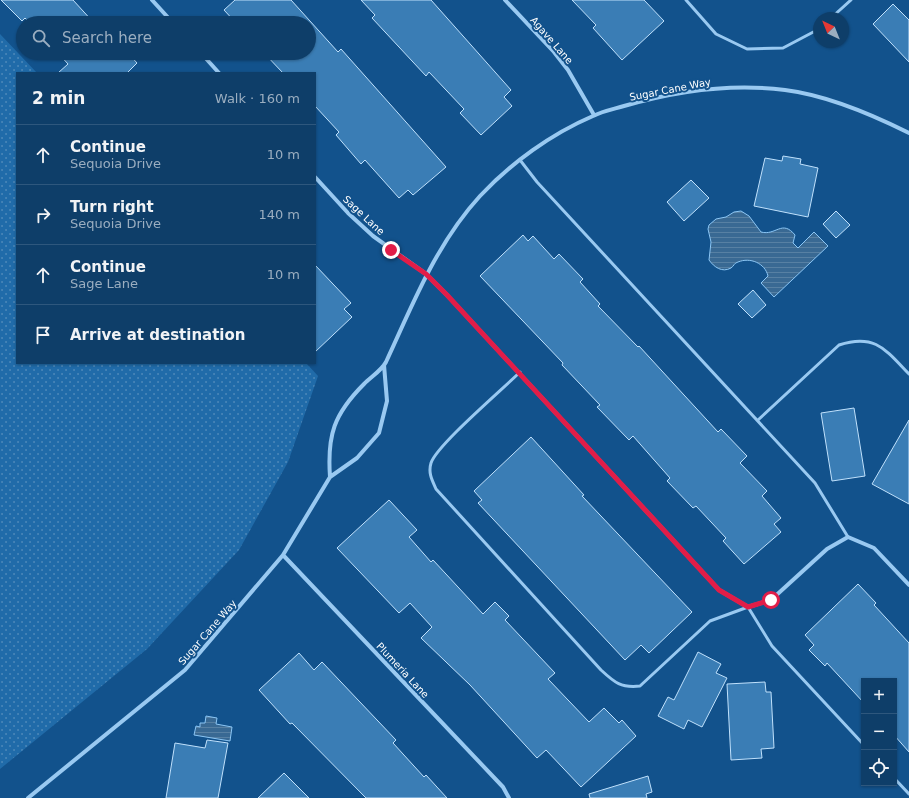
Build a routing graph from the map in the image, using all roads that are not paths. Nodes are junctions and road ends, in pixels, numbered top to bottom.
1 (152, 0) edge
2 (505, 0) edge
3 (686, 0) edge
4 (851, 0) edge
5 (838, 12) edge
6 (167, 16) edge
7 (813, 32) edge
8 (207, 60) edge
9 (218, 72) edge
10 (594, 115) junction
11 (909, 133) edge
12 (520, 160) junction
13 (316, 178) edge
14 (426, 274) junction
15 (384, 365) junction
16 (520, 372) junction
17 (909, 374) edge
18 (758, 420) junction
19 (330, 477) junction
20 (848, 537) junction
21 (283, 555) junction
22 (909, 585) edge
23 (748, 607) junction
24 (861, 742) edge
25 (897, 781) edge
26 (909, 794) edge
27 (28, 798) edge
28 (508, 798) edge

1 - 6 street
2 - 10 street, Agave Lane
3 - 7 lane
4 - 5 lane
8 - 9 street
10 - 11 street, Sugar Cane Way
10 - 12 street, Sugar Cane Way
12 - 14 street, Sugar Cane Way
12 - 18 lane
13 - 14 street, Sage Lane
14 - 15 street, Sugar Cane Way
14 - 16 street, Sage Lane
15 - 19 street, Sugar Cane Way
15 - 19 street, Sugar Cane Way
16 - 23 street, Sage Lane
16 - 23 lane
17 - 18 lane
18 - 20 lane
19 - 21 street, Sugar Cane Way
20 - 22 street
20 - 23 street
21 - 27 street, Sugar Cane Way
21 - 28 street, Plumeria Lane
23 - 24 lane
25 - 26 lane

